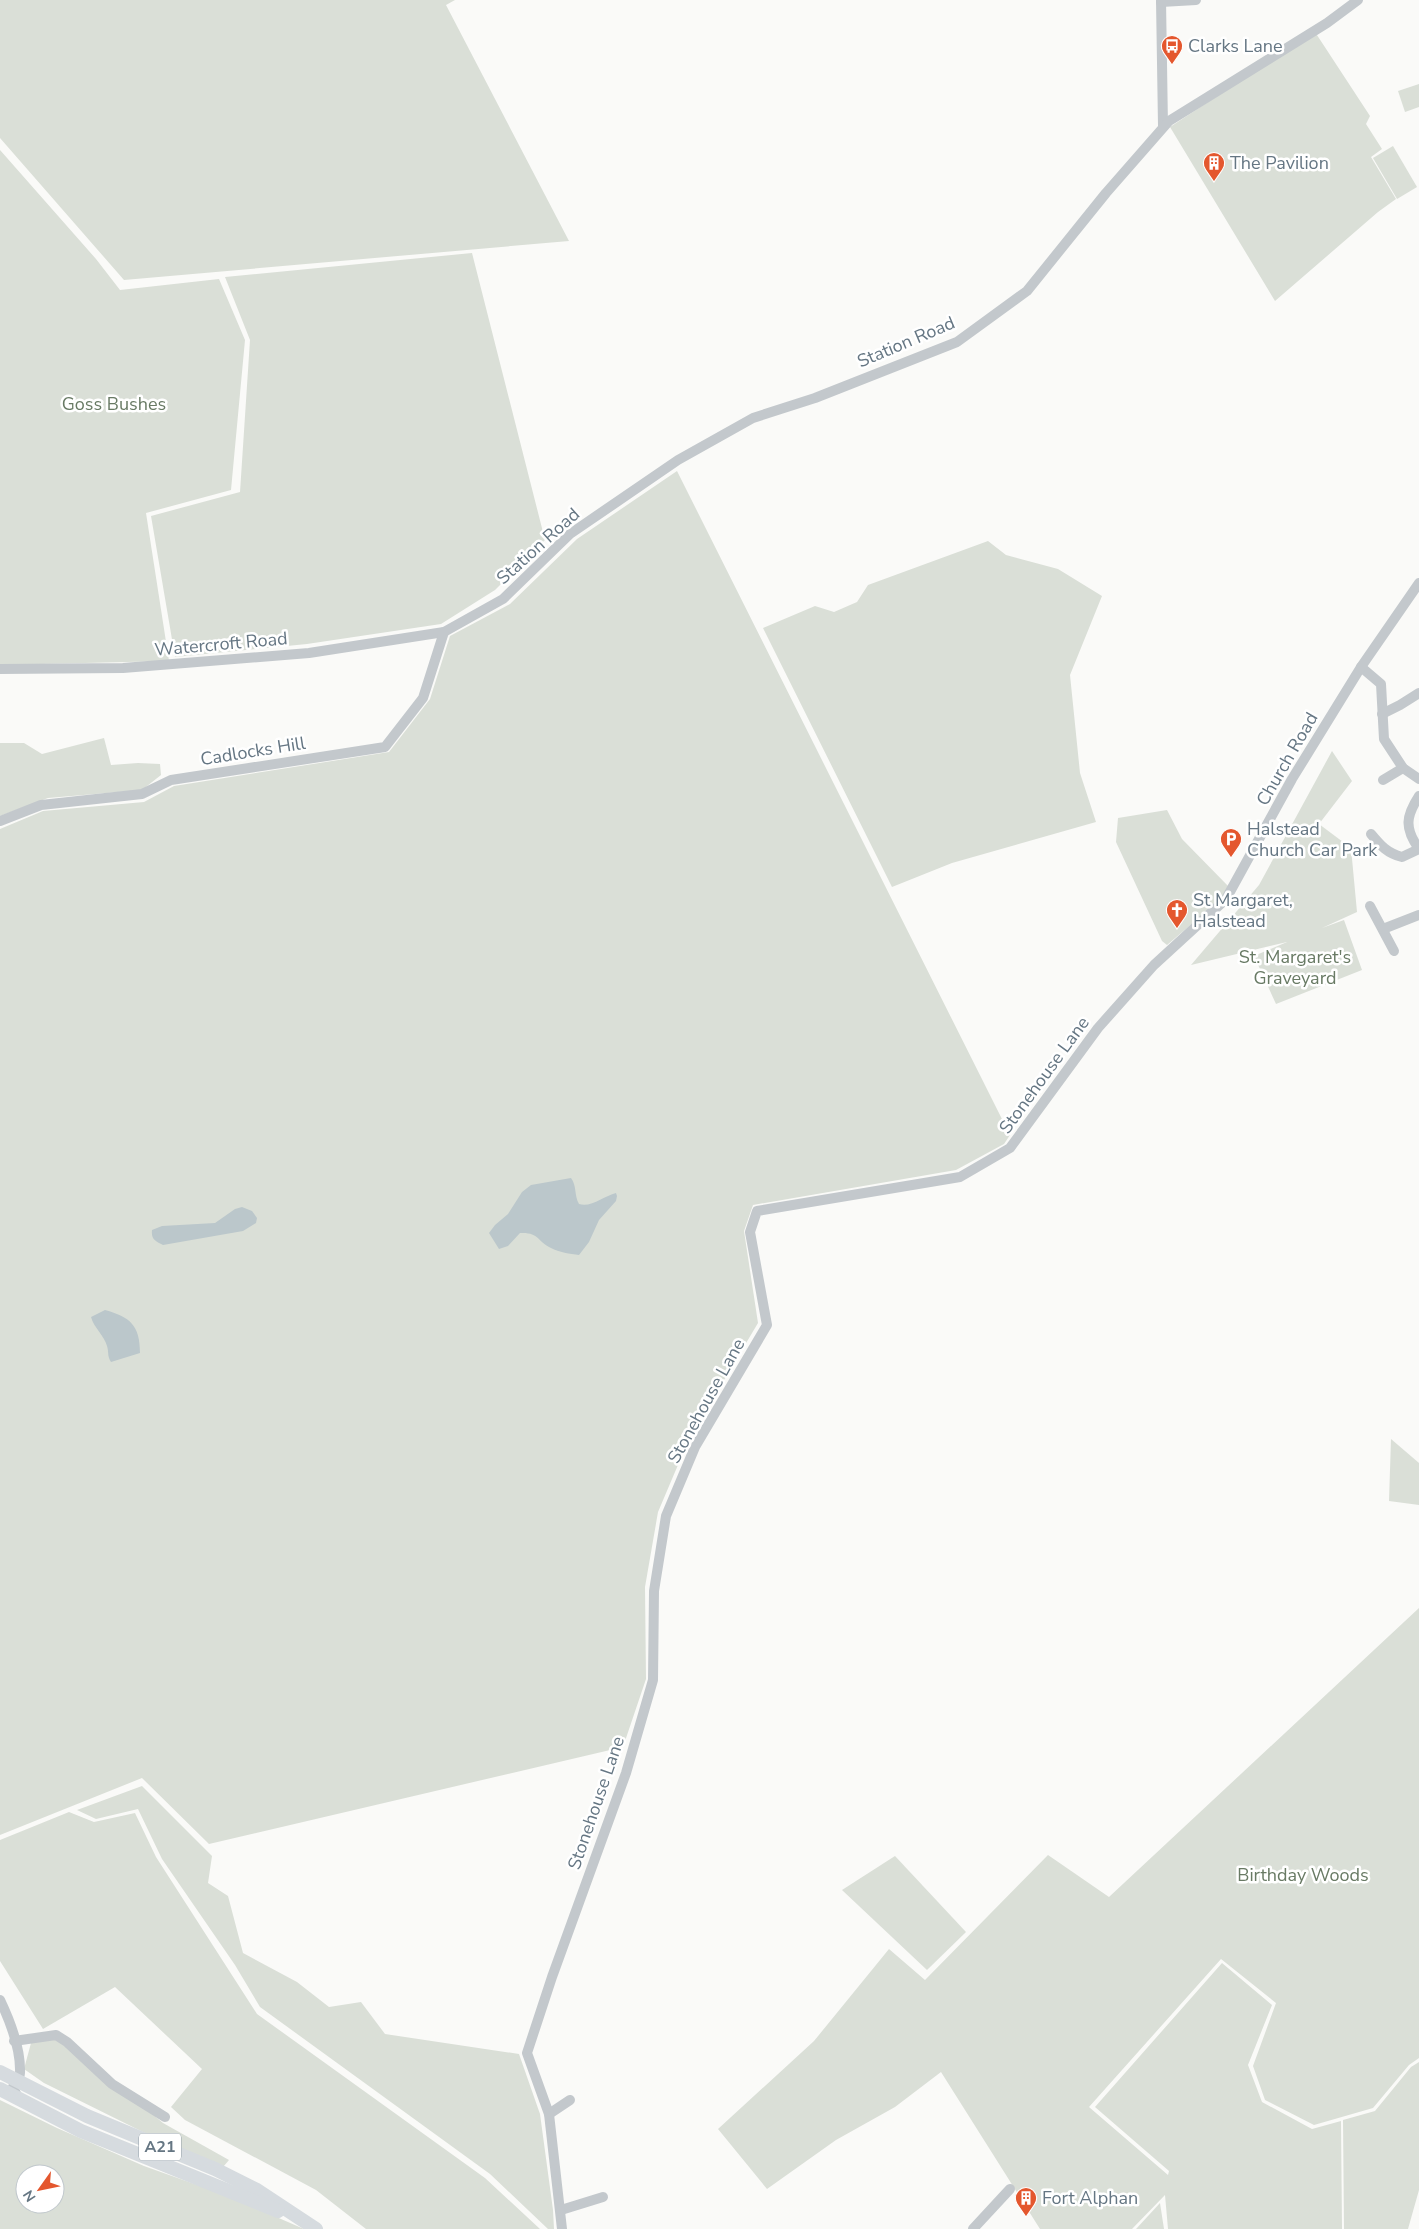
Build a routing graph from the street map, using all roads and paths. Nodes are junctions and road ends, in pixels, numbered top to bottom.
1 (1196, 0) edge
2 (1358, 0) edge
3 (1161, 1) edge
4 (1164, 126) junction
5 (1419, 583) edge
6 (444, 632) junction
7 (1361, 667) junction
8 (0, 668) edge
9 (1419, 693) edge
10 (1382, 714) junction
11 (1403, 768) junction
12 (1384, 780) dead end
13 (1419, 780) edge
14 (1419, 796) edge
15 (0, 821) edge
16 (1371, 834) dead end
17 (1419, 849) edge
18 (1370, 906) dead end
19 (1419, 915) edge
20 (1383, 929) junction
21 (1394, 951) dead end
22 (1154, 965) joint
23 (0, 2000) edge
24 (14, 2040) junction
25 (0, 2072) edge
26 (16, 2081) junction
27 (0, 2089) edge
28 (19, 2100) junction
29 (570, 2100) dead end
30 (549, 2114) junction
31 (165, 2117) dead end
32 (1010, 2189) dead end
33 (603, 2197) dead end
34 (561, 2210) junction
35 (300, 2219) junction
36 (316, 2229) edge
37 (562, 2229) edge
38 (973, 2229) edge

1 - 3 street
2 - 4 street, Station Road
3 - 4 street
4 - 6 street, Station Road
5 - 7 street, Church Road
6 - 8 street, Watercroft Road
6 - 15 street, Cadlocks Hill
7 - 10 street
7 - 22 street, Church Road
9 - 10 street
10 - 11 street
11 - 12 street
11 - 13 street
14 - 17 street
16 - 17 street
18 - 20 street
19 - 20 street
20 - 21 street
22 - 30 street, Stonehouse Lane
23 - 24 street
24 - 26 street
24 - 31 street
25 - 26 highway, A21
26 - 28 street
26 - 35 highway, A21
27 - 28 highway, A21
28 - 35 highway, A21
29 - 30 street
30 - 34 street, Stonehouse Lane
32 - 38 street
33 - 34 street
34 - 37 street, Stonehouse Lane
35 - 36 highway, A21

